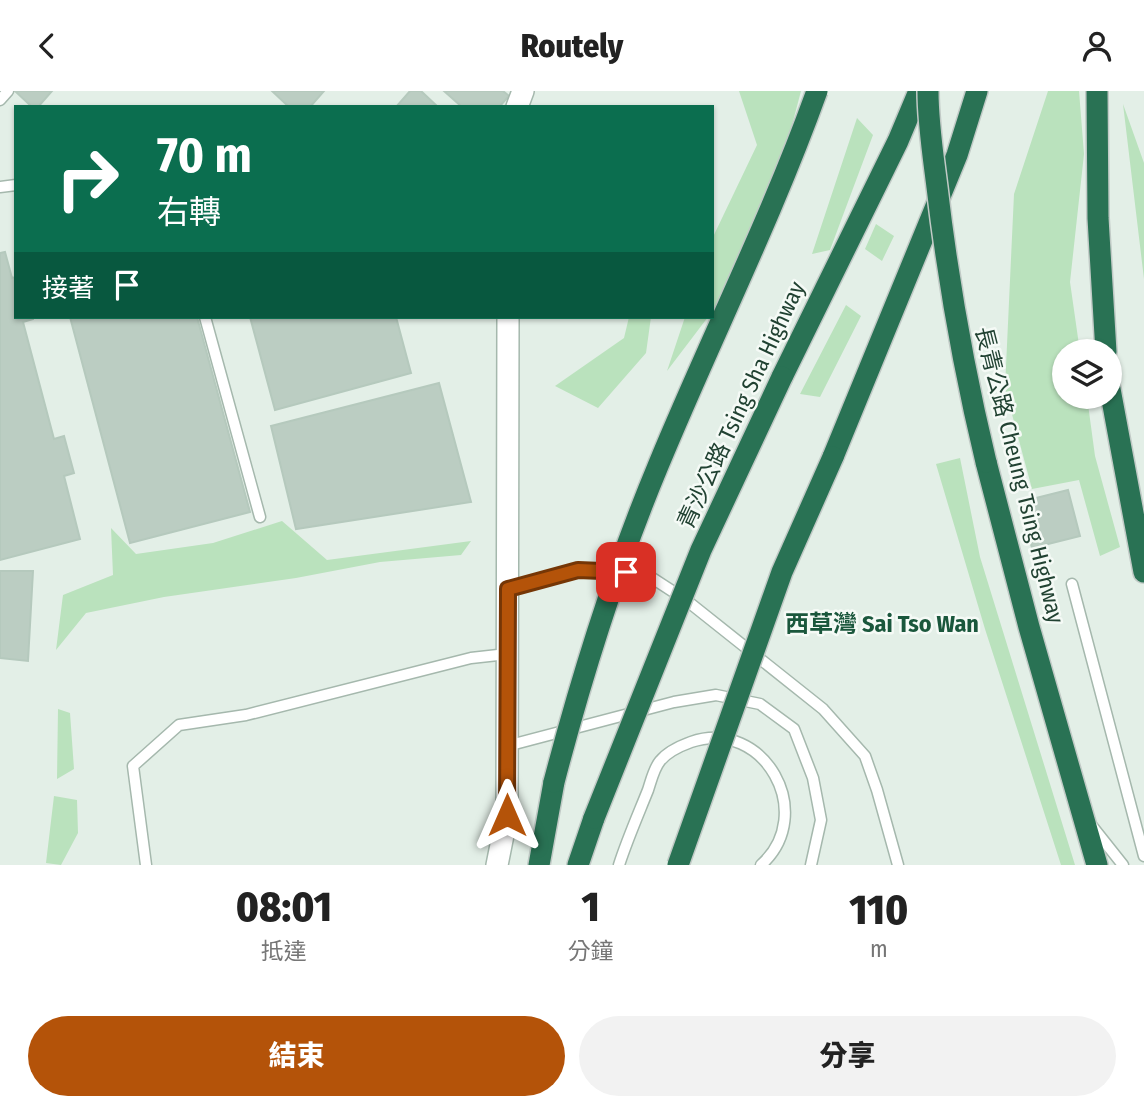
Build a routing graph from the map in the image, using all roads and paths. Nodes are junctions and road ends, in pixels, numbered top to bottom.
1 (8, 91) edge
2 (817, 91) edge
3 (919, 91) edge
4 (928, 91) edge
5 (977, 91) edge
6 (1097, 91) edge
7 (0, 100) edge
8 (206, 319) edge
9 (508, 319) edge
10 (1105, 339) edge
11 (1114, 409) edge
12 (260, 517) dead end
13 (1144, 572) edge
14 (1072, 584) dead end
15 (508, 589) junction
16 (507, 654) junction
17 (507, 746) junction
18 (1084, 814) junction
19 (1144, 856) edge
20 (146, 865) edge
21 (497, 865) edge
22 (539, 865) edge
23 (578, 865) edge
24 (619, 865) edge
25 (678, 865) edge
26 (761, 865) edge
27 (811, 865) edge
28 (898, 865) edge
29 (1097, 865) edge
30 (1123, 865) edge

1 - 7 lane
2 - 22 highway, bridge
3 - 23 highway, 青沙公路 Tsing Sha Highway, bridge
4 - 18 highway, 長青公路 Cheung Tsing Highway, bridge
5 - 25 highway, bridge
6 - 10 highway
8 - 12 lane
9 - 15 street
11 - 13 highway
14 - 19 lane
15 - 16 street
15 - 28 lane
16 - 17 street
16 - 20 lane
17 - 21 street
17 - 27 lane
18 - 29 highway, 長青公路 Cheung Tsing Highway
18 - 30 lane
24 - 26 lane

